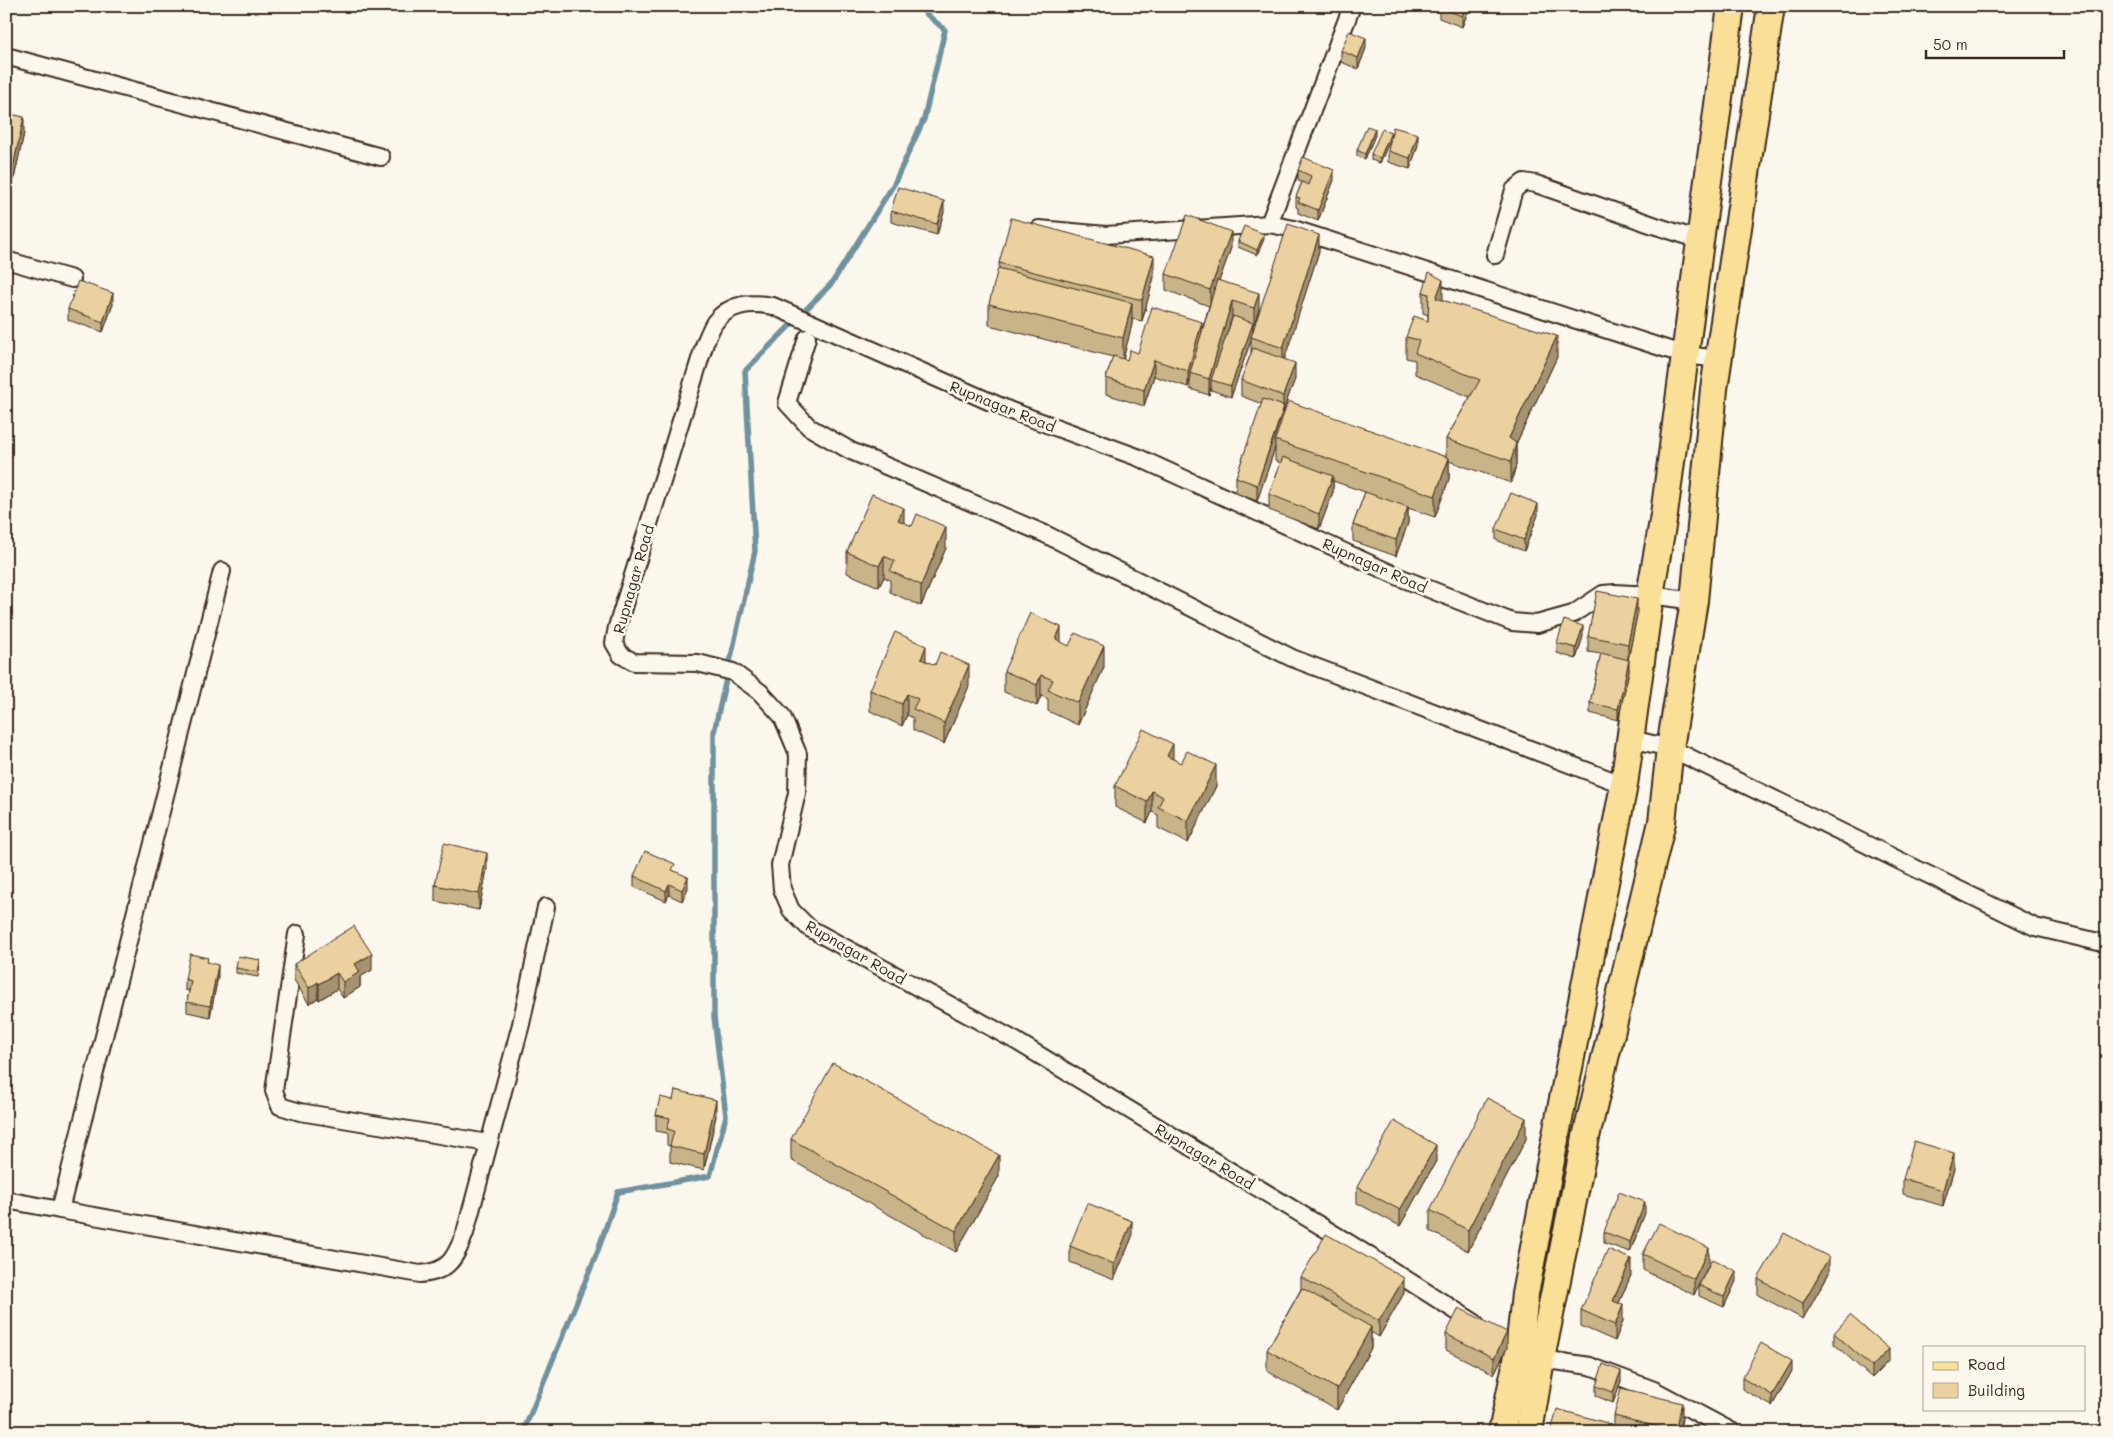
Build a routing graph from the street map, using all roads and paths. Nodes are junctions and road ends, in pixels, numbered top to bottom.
1 (1352, 6) edge
2 (1731, 6) edge
3 (1771, 6) edge
4 (6, 56) edge
5 (381, 156) dead end
6 (1269, 224) junction
7 (1022, 228) edge
8 (1700, 240) junction
9 (1495, 255) dead end
10 (6, 260) edge
11 (72, 279) dead end
12 (806, 338) dead end
13 (1685, 355) junction
14 (1719, 359) junction
15 (222, 571) dead end
16 (1650, 596) junction
17 (1694, 601) junction
18 (1632, 740) junction
19 (1670, 748) junction
20 (1624, 785) junction
21 (546, 907) dead end
22 (297, 934) dead end
23 (2107, 944) edge
24 (488, 1143) junction
25 (6, 1200) edge
26 (60, 1210) junction
27 (1487, 1331) edge
28 (1521, 1350) junction
29 (1502, 1432) edge
30 (1529, 1432) edge
31 (1733, 1432) edge

1 - 6 street
2 - 8 main road
3 - 14 main road
4 - 5 street
6 - 7 street
6 - 13 street
8 - 9 street
8 - 13 main road
10 - 11 street
12 - 20 street
13 - 14 street
13 - 16 main road
14 - 17 main road
15 - 26 street
16 - 17 street, Rupnagar Road
16 - 18 main road
16 - 27 street, Rupnagar Road
17 - 19 main road
18 - 19 street
18 - 20 main road
19 - 23 street
19 - 28 main road
20 - 28 main road
21 - 24 street
22 - 24 street
24 - 26 street
25 - 26 street
28 - 29 main road
28 - 30 main road
28 - 31 street

